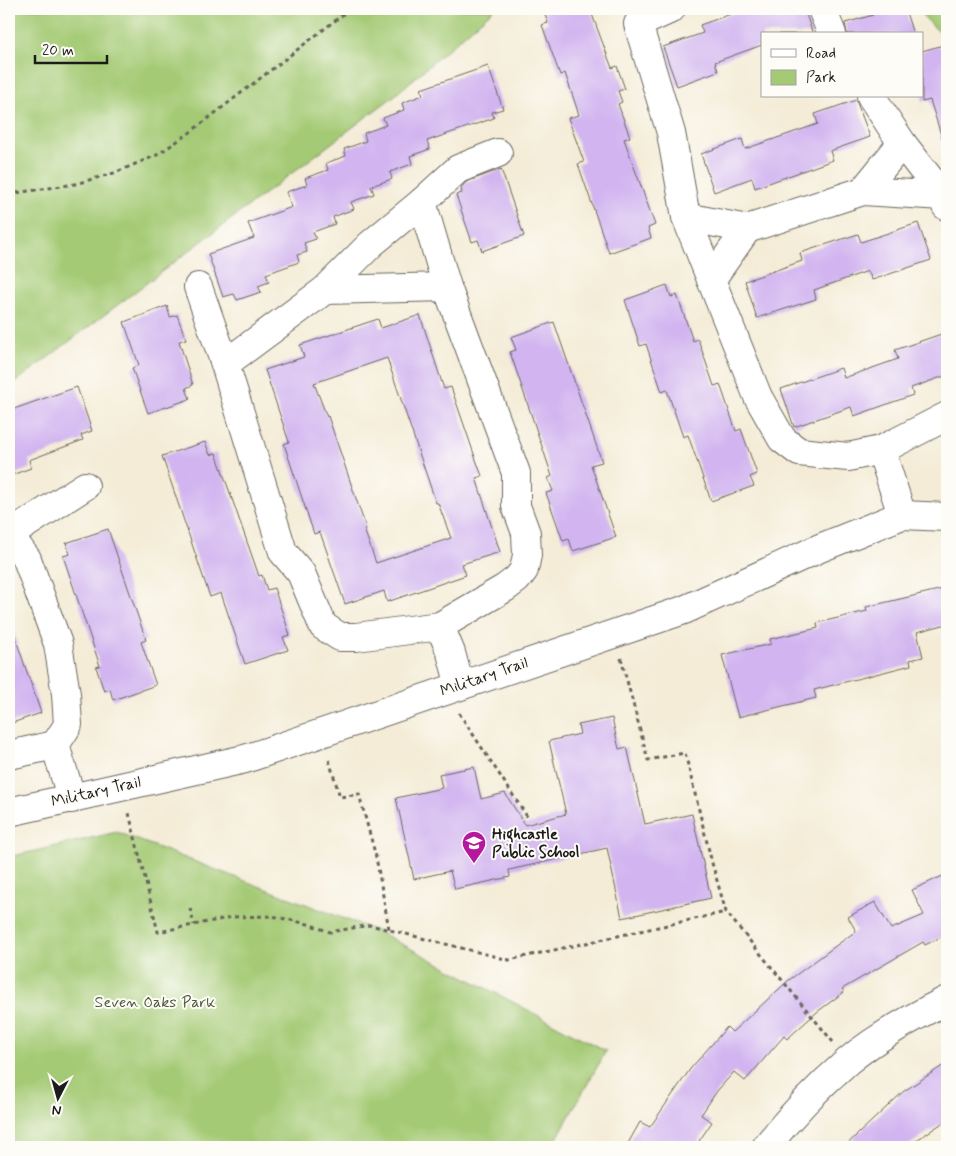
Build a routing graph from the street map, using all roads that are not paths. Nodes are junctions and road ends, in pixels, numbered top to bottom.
1 (671, 9) edge
2 (822, 9) edge
3 (635, 16) edge
4 (831, 32) edge
5 (873, 98) edge
6 (902, 143) junction
7 (498, 153) dead end
8 (863, 191) junction
9 (946, 200) edge
10 (422, 202) junction
11 (686, 217) junction
12 (747, 229) junction
13 (712, 280) junction
14 (198, 287) dead end
15 (447, 287) junction
16 (325, 290) junction
17 (226, 364) junction
18 (947, 416) edge
19 (881, 450) junction
20 (85, 486) dead end
21 (902, 516) junction
22 (947, 517) edge
23 (9, 535) edge
24 (440, 626) junction
25 (455, 687) junction
26 (55, 744) junction
27 (9, 755) edge
28 (72, 798) junction
29 (9, 812) edge
30 (947, 1000) edge
31 (766, 1147) edge

1 - 3 street
2 - 4 street
3 - 11 street
5 - 6 street
6 - 8 street
6 - 9 street
7 - 10 street
8 - 9 street
8 - 12 street
10 - 15 street
10 - 16 street
11 - 12 street
11 - 13 street
12 - 13 street
13 - 19 street
14 - 17 street
15 - 16 street
15 - 24 street
16 - 17 street
17 - 24 street
18 - 19 street
19 - 21 street
20 - 23 street
21 - 22 street, Military Trail
21 - 25 street, Military Trail
23 - 26 street
24 - 25 street
25 - 28 street, Military Trail
26 - 27 street
26 - 28 street
28 - 29 street, Military Trail
30 - 31 street

